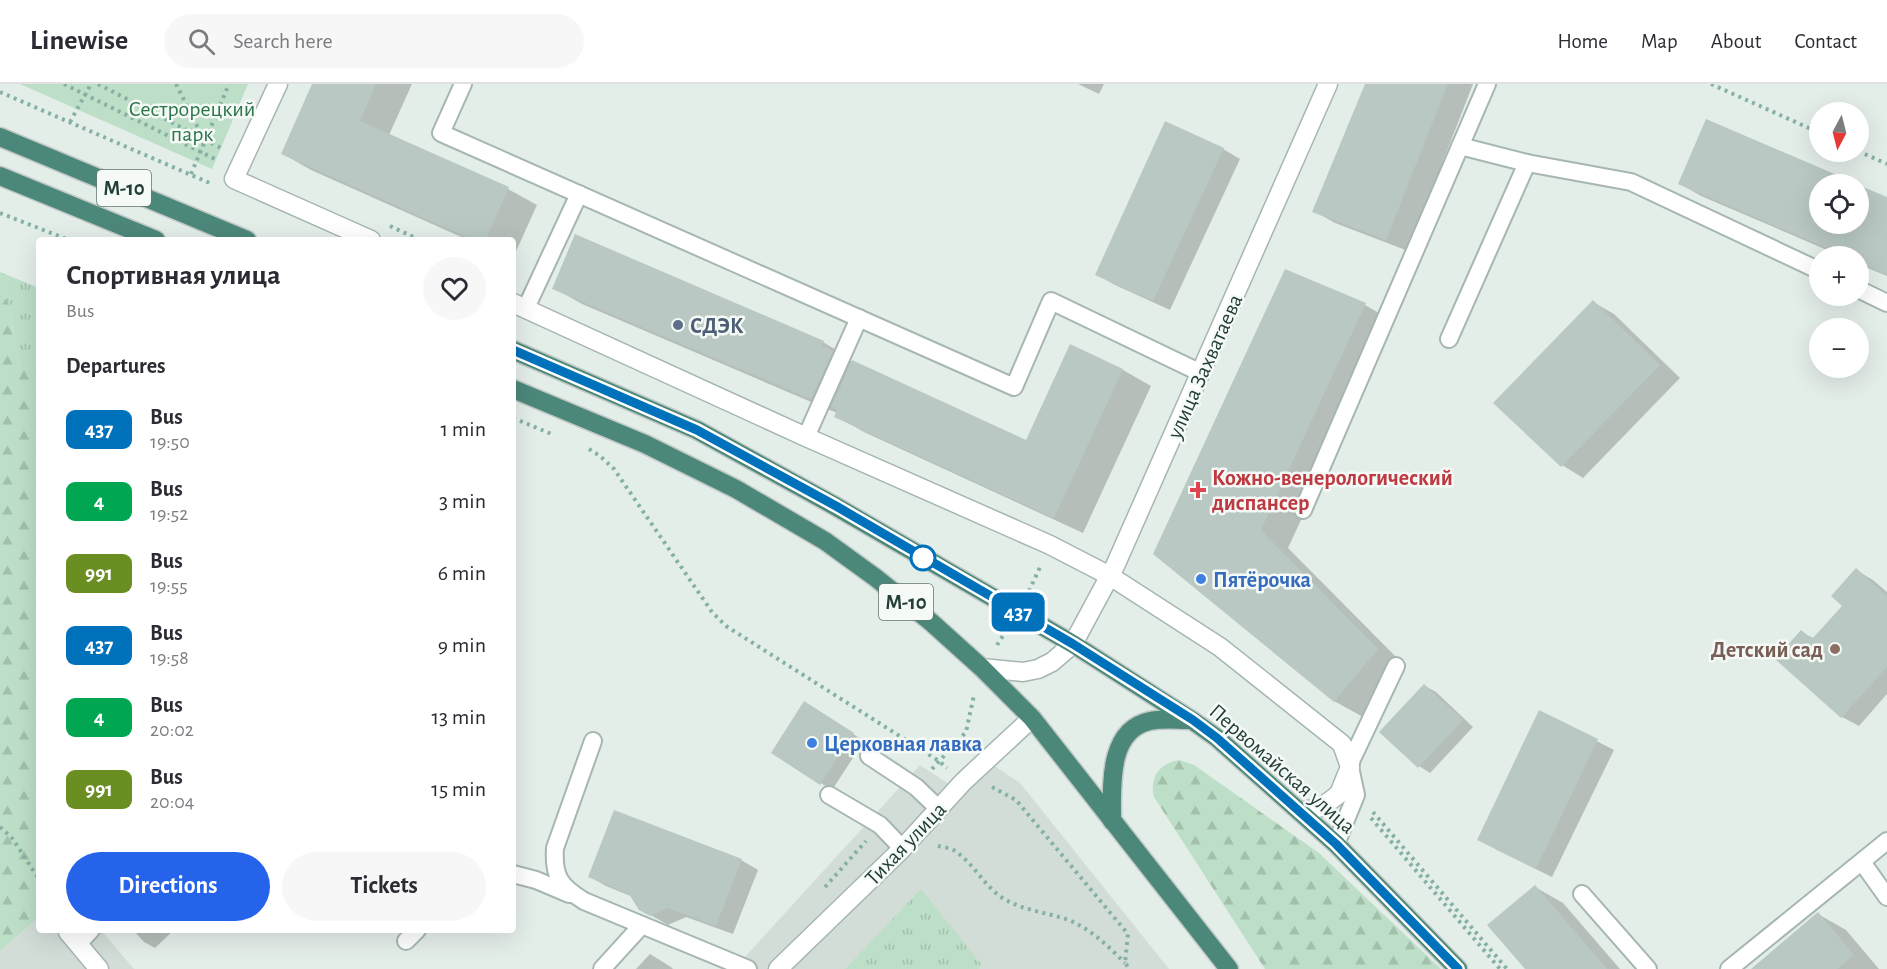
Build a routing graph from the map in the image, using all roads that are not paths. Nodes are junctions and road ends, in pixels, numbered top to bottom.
1 (278, 84) edge
2 (463, 84) edge
3 (1328, 84) edge
4 (1487, 84) edge
5 (0, 137) edge
6 (1460, 146) junction
7 (1527, 163) junction
8 (0, 176) edge
9 (579, 194) junction
10 (149, 237) edge
11 (241, 237) edge
12 (364, 237) edge
13 (1809, 266) edge
14 (1869, 294) edge
15 (1887, 303) edge
16 (519, 306) edge
17 (859, 318) junction
18 (1449, 339) dead end
19 (516, 351) edge
20 (1201, 373) junction
21 (516, 390) edge
22 (806, 437) junction
23 (1303, 510) dead end
24 (1110, 576) junction
25 (1073, 644) junction
26 (1396, 666) dead end
27 (982, 668) junction
28 (1032, 718) junction
29 (1193, 720) junction
30 (593, 741) dead end
31 (869, 756) dead end
32 (1350, 767) junction
33 (829, 795) dead end
34 (939, 809) junction
35 (1300, 812) junction
36 (1112, 821) junction
37 (1887, 841) edge
38 (1336, 844) junction
39 (902, 848) junction
40 (1862, 862) junction
41 (516, 875) edge
42 (1582, 894) dead end
43 (1887, 897) edge
44 (584, 901) junction
45 (642, 925) junction
46 (84, 933) edge
47 (73, 938) joint
48 (99, 969) edge
49 (602, 969) edge
50 (748, 969) edge
51 (778, 969) edge
52 (1229, 969) edge
53 (1458, 969) edge
54 (1648, 969) edge
55 (1729, 969) edge

1 - 12 street
2 - 9 lane
3 - 20 street, улица Захватаева
4 - 6 lane
5 - 11 highway, М-10
6 - 7 lane
6 - 23 lane
7 - 13 lane
7 - 18 lane
8 - 10 highway, М-10
9 - 16 lane
9 - 17 lane
14 - 15 lane
16 - 22 street
17 - 20 lane
17 - 22 lane
19 - 25 highway, Первомайская улица / М-10
20 - 24 street, улица Захватаева
21 - 27 highway, М-10
22 - 24 street
24 - 25 street, улица Захватаева
24 - 32 street
25 - 27 street
25 - 29 highway, Первомайская улица / М-10
26 - 32 lane
27 - 28 highway, М-10
28 - 34 street, Тихая улица
28 - 36 highway, М-10
29 - 35 highway, Первомайская улица / М-10
29 - 36 highway
30 - 44 lane
31 - 34 lane
32 - 35 street
32 - 38 lane
33 - 39 lane
34 - 39 street, Тихая улица
35 - 38 highway, Первомайская улица / М-10
36 - 52 highway, М-10
37 - 40 lane
38 - 53 highway, Первомайская улица / М-10
39 - 51 street, Тихая улица
40 - 43 lane
40 - 55 lane
41 - 44 lane
42 - 54 lane
44 - 45 lane
45 - 49 lane
45 - 50 lane
46 - 47 lane
47 - 48 street

